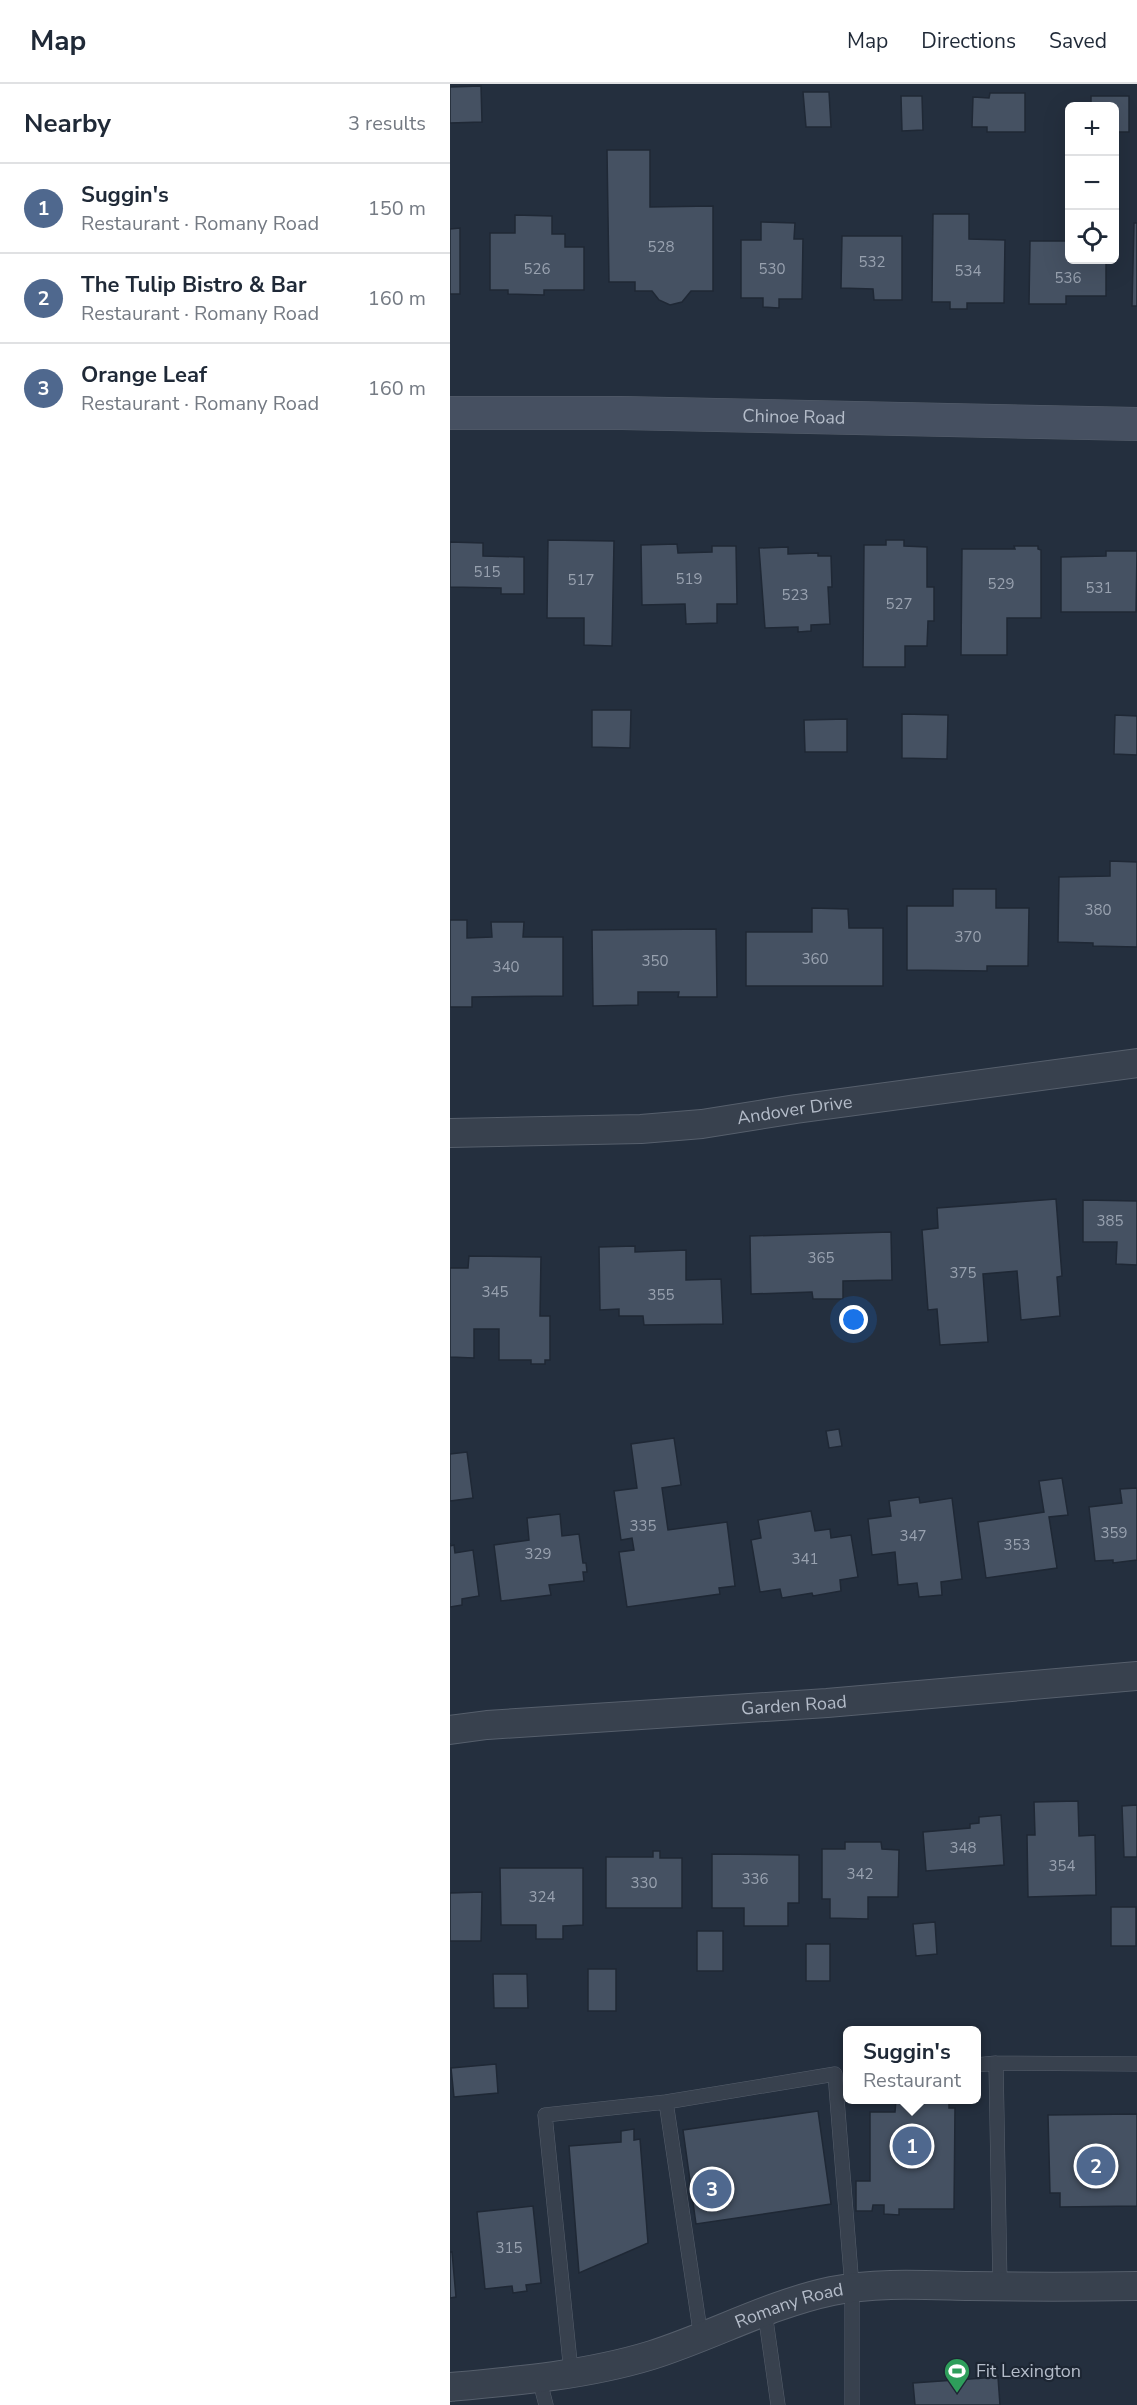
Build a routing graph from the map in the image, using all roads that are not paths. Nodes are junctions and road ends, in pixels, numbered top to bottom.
1 (450, 413) edge
2 (1137, 424) edge
3 (1137, 1063) edge
4 (450, 1133) edge
5 (1137, 1676) edge
6 (450, 1730) edge
7 (996, 2064) junction
8 (1137, 2064) edge
9 (981, 2065) edge
10 (841, 2074) edge
11 (666, 2102) junction
12 (1000, 2286) junction
13 (1137, 2286) edge
14 (852, 2287) junction
15 (765, 2313) junction
16 (700, 2337) junction
17 (571, 2372) junction
18 (450, 2388) edge
19 (543, 2391) edge
20 (778, 2405) edge
21 (852, 2405) edge

1 - 2 street, Chinoe Road
3 - 4 street, Andover Drive
5 - 6 street, Garden Road
7 - 8 lane
7 - 9 lane
7 - 12 lane
10 - 11 lane
10 - 14 lane
11 - 16 lane
11 - 17 lane
12 - 13 street, Romany Road
12 - 14 street, Romany Road
14 - 15 street, Romany Road
14 - 21 lane
15 - 16 street, Romany Road
15 - 20 lane
16 - 17 street, Romany Road
17 - 19 street, Romany Road
18 - 19 street, Romany Road

